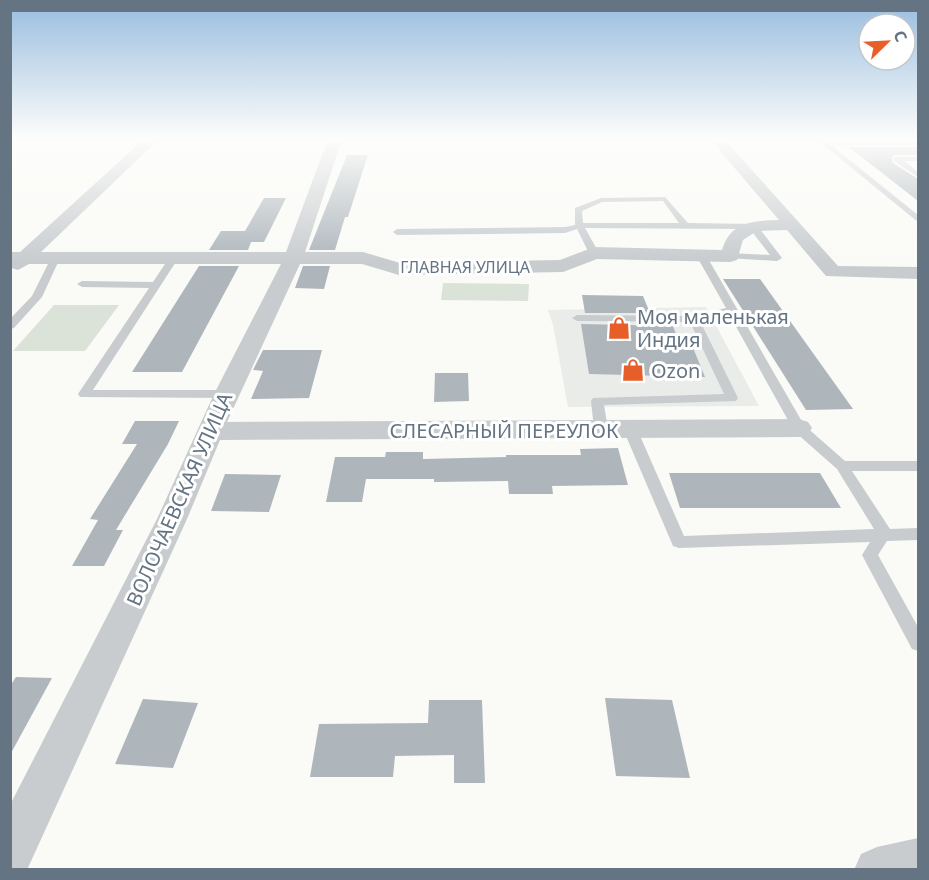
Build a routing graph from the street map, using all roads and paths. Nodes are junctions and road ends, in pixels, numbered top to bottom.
1 (106, 180) edge
2 (321, 180) edge
3 (753, 180) edge
4 (870, 180) edge
5 (918, 219) edge
6 (685, 225) junction
7 (792, 225) junction
8 (579, 226) junction
9 (753, 226) junction
10 (397, 232) dead end
11 (594, 253) junction
12 (701, 255) junction
13 (294, 256) junction
14 (730, 256) junction
15 (174, 257) junction
16 (55, 258) junction
17 (15, 262) edge
18 (918, 273) edge
19 (82, 284) dead end
20 (155, 285) junction
21 (732, 310) junction
22 (577, 318) dead end
23 (694, 319) junction
24 (10, 326) edge
25 (226, 394) junction
26 (799, 428) junction
27 (602, 429) junction
28 (630, 429) junction
29 (210, 431) junction
30 (842, 466) junction
31 (918, 466) edge
32 (884, 533) junction
33 (918, 534) edge
34 (918, 644) edge
35 (10, 854) edge
36 (918, 861) edge
37 (878, 870) edge

1 - 17 street
2 - 13 street, ВОЛОЧАЕВСКАЯ УЛИЦА
3 - 7 street
4 - 5 lane
6 - 8 lane
6 - 8 lane
6 - 9 lane
7 - 9 street
7 - 18 street
8 - 10 lane
8 - 11 lane
9 - 14 street
9 - 14 lane
11 - 12 street, ГЛАВНАЯ УЛИЦА
11 - 13 street, ГЛАВНАЯ УЛИЦА
12 - 14 street, ГЛАВНАЯ УЛИЦА
12 - 21 lane
13 - 15 street, ГЛАВНАЯ УЛИЦА
13 - 25 street, ВОЛОЧАЕВСКАЯ УЛИЦА
15 - 16 street, ГЛАВНАЯ УЛИЦА
15 - 20 lane
16 - 17 street, ГЛАВНАЯ УЛИЦА
16 - 24 lane
19 - 20 lane
20 - 25 lane
21 - 23 lane
21 - 26 lane
22 - 23 lane
23 - 27 lane
25 - 29 street, ВОЛОЧАЕВСКАЯ УЛИЦА
26 - 28 street, СЛЕСАРНЫЙ ПЕРЕУЛОК
26 - 30 lane
27 - 28 street, СЛЕСАРНЫЙ ПЕРЕУЛОК
27 - 29 street, СЛЕСАРНЫЙ ПЕРЕУЛОК
28 - 32 lane
29 - 35 street, ВОЛОЧАЕВСКАЯ УЛИЦА
30 - 31 lane
30 - 32 lane
32 - 33 lane
32 - 34 lane
36 - 37 street

